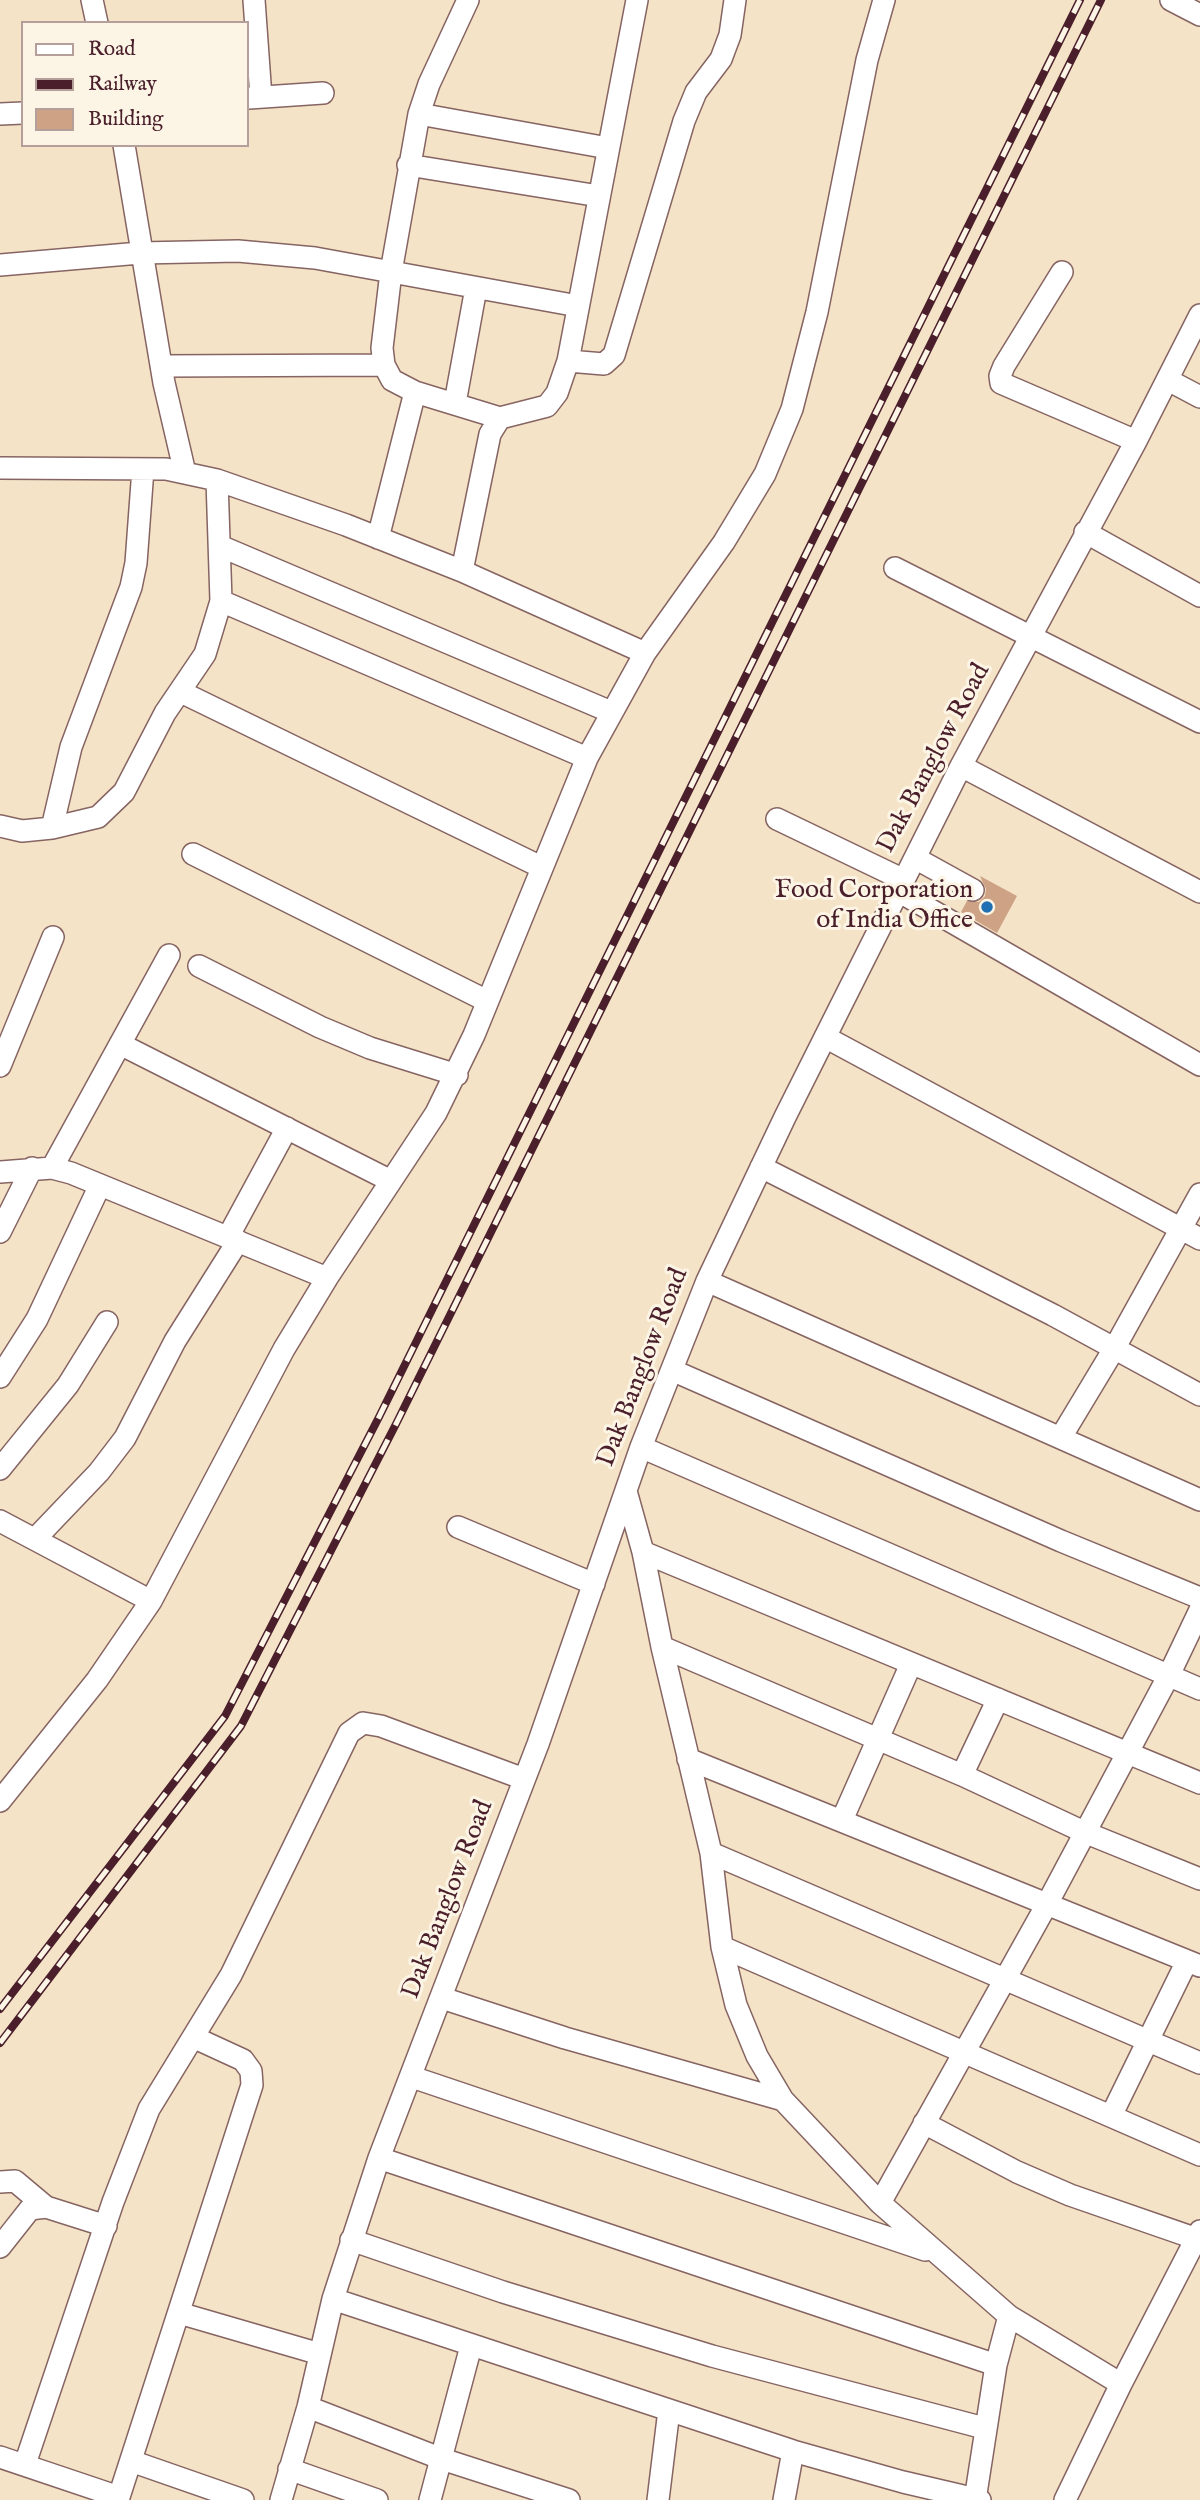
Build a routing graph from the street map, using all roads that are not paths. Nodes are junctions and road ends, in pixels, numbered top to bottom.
1 (92, 0) edge
2 (254, 0) edge
3 (468, 0) edge
4 (636, 0) edge
5 (734, 0) edge
6 (884, 0) edge
7 (1171, 0) edge
8 (1200, 15) edge
9 (97, 21) edge
10 (324, 93) dead end
11 (254, 98) edge
12 (21, 113) edge
13 (0, 114) edge
14 (419, 114) junction
15 (124, 147) edge
16 (608, 148) junction
17 (408, 165) junction
18 (599, 196) junction
19 (141, 253) junction
20 (0, 265) edge
21 (391, 272) junction
22 (1062, 272) dead end
23 (477, 288) junction
24 (578, 306) junction
25 (1200, 315) edge
26 (568, 362) junction
27 (384, 365) junction
28 (162, 366) junction
29 (1168, 380) junction
30 (415, 392) junction
31 (1200, 397) edge
32 (456, 403) junction
33 (500, 418) junction
34 (1136, 441) junction
35 (0, 468) edge
36 (143, 469) junction
37 (185, 473) junction
38 (218, 480) junction
39 (1085, 532) junction
40 (377, 538) junction
41 (220, 546) junction
42 (895, 568) dead end
43 (462, 571) junction
44 (1200, 596) edge
45 (221, 601) junction
46 (1031, 636) junction
47 (645, 653) junction
48 (181, 692) junction
49 (611, 712) junction
50 (1200, 722) edge
51 (587, 758) junction
52 (961, 766) junction
53 (778, 820) dead end
54 (0, 826) edge
55 (52, 828) junction
56 (193, 854) dead end
57 (915, 858) junction
58 (541, 867) junction
59 (901, 886) junction
60 (973, 890) dead end
61 (1200, 892) edge
62 (53, 937) dead end
63 (169, 955) dead end
64 (199, 966) dead end
65 (487, 1001) junction
66 (825, 1037) junction
67 (120, 1044) junction
68 (1200, 1065) edge
69 (0, 1066) edge
70 (457, 1075) junction
71 (287, 1128) junction
72 (761, 1167) junction
73 (42, 1168) junction
74 (0, 1172) edge
75 (391, 1181) junction
76 (100, 1185) junction
77 (1200, 1194) edge
78 (1181, 1228) junction
79 (0, 1232) edge
80 (233, 1239) junction
81 (1200, 1239) edge
82 (327, 1278) junction
83 (707, 1281) junction
84 (107, 1322) dead end
85 (1114, 1349) junction
86 (674, 1370) junction
87 (0, 1377) edge
88 (1200, 1395) edge
89 (1061, 1437) junction
90 (641, 1447) junction
91 (0, 1469) edge
92 (626, 1491) junction
93 (1200, 1500) edge
94 (0, 1521) edge
95 (458, 1527) dead end
96 (35, 1539) junction
97 (643, 1552) junction
98 (594, 1584) junction
99 (1200, 1598) edge
100 (151, 1601) junction
101 (1200, 1610) edge
102 (662, 1647) junction
103 (911, 1664) junction
104 (1169, 1675) junction
105 (1200, 1689) edge
106 (998, 1699) junction
107 (877, 1738) junction
108 (1126, 1753) junction
109 (688, 1759) junction
110 (962, 1775) junction
111 (524, 1779) junction
112 (1200, 1783) edge
113 (0, 1801) edge
114 (842, 1821) junction
115 (1084, 1832) junction
116 (711, 1853) junction
117 (1200, 1879) edge
118 (1047, 1904) junction
119 (722, 1947) junction
120 (1194, 1964) edge
121 (1003, 1981) junction
122 (442, 1998) junction
123 (193, 2037) junction
124 (1146, 2040) junction
125 (966, 2053) junction
126 (1197, 2055) edge
127 (412, 2077) junction
128 (783, 2100) junction
129 (1111, 2116) junction
130 (924, 2123) junction
131 (1200, 2155) edge
132 (379, 2158) junction
133 (0, 2182) edge
134 (880, 2203) junction
135 (46, 2207) junction
136 (106, 2226) junction
137 (1199, 2237) edge
138 (351, 2240) junction
139 (0, 2247) edge
140 (933, 2252) junction
141 (333, 2299) junction
142 (179, 2312) junction
143 (1009, 2316) junction
144 (471, 2346) junction
145 (320, 2354) junction
146 (996, 2365) junction
147 (1121, 2384) junction
148 (308, 2407) junction
149 (669, 2410) junction
150 (984, 2428) junction
151 (793, 2451) junction
152 (0, 2457) edge
153 (442, 2459) junction
154 (131, 2461) junction
155 (25, 2464) junction
156 (289, 2469) junction
157 (901, 2491) edge
158 (118, 2499) edge
159 (243, 2500) edge
160 (281, 2500) edge
161 (377, 2500) edge
162 (430, 2500) edge
163 (569, 2500) edge
164 (658, 2500) edge
165 (784, 2500) edge
166 (975, 2500) edge
167 (980, 2500) edge
168 (1065, 2500) edge

1 - 9 street
2 - 11 street
3 - 14 street
4 - 16 street
5 - 26 street
6 - 47 street
7 - 8 street
10 - 11 street
12 - 13 street
14 - 16 street
14 - 17 street
15 - 19 street
16 - 18 street
17 - 18 street
17 - 21 street
18 - 24 street
19 - 20 street
19 - 21 street
19 - 28 street
21 - 23 street
21 - 27 street
22 - 34 street
23 - 24 street
23 - 32 street
24 - 26 street
25 - 29 street, Dak Banglow Road
26 - 33 street
27 - 28 street
27 - 30 street
28 - 37 street
29 - 31 street
29 - 34 street, Dak Banglow Road
30 - 32 street
30 - 40 street
32 - 33 street
33 - 43 street
34 - 39 street, Dak Banglow Road
35 - 36 street
36 - 37 street
36 - 55 street
37 - 38 street
38 - 40 street
38 - 41 street
39 - 44 street
39 - 46 street, Dak Banglow Road
40 - 43 street
41 - 45 street
41 - 49 street
42 - 46 street
43 - 47 street
45 - 48 street
45 - 51 street
46 - 50 street
46 - 52 street, Dak Banglow Road
47 - 49 street
48 - 55 street
48 - 58 street
49 - 51 street
51 - 58 street
52 - 57 street, Dak Banglow Road
52 - 61 street
53 - 59 street
54 - 55 street
56 - 65 street
57 - 59 street, Dak Banglow Road
57 - 60 street
58 - 65 street
59 - 66 street, Dak Banglow Road
59 - 68 street
62 - 69 street
63 - 67 street
64 - 70 street
65 - 70 street
66 - 72 street, Dak Banglow Road
66 - 78 street
67 - 71 street
67 - 73 street
70 - 75 street
71 - 75 street
71 - 80 street
72 - 83 street, Dak Banglow Road
72 - 85 street
73 - 74 street
73 - 76 street
73 - 79 street
75 - 82 street
76 - 80 street
76 - 87 street
77 - 78 street
78 - 81 street
78 - 85 street
80 - 82 street
80 - 96 street
82 - 100 street
83 - 86 street, Dak Banglow Road
83 - 89 street
84 - 91 street
85 - 88 street
85 - 89 street
86 - 90 street, Dak Banglow Road
86 - 99 street
89 - 93 street
90 - 92 street, Dak Banglow Road
90 - 104 street
92 - 97 street
92 - 98 street, Dak Banglow Road
94 - 96 street
95 - 98 street
96 - 100 street
97 - 102 street
97 - 103 street
98 - 111 street, Dak Banglow Road
100 - 113 street
101 - 104 street
102 - 107 street
102 - 109 street
103 - 106 street
103 - 107 street
104 - 105 street
104 - 108 street
106 - 108 street
106 - 110 street
107 - 110 street
107 - 114 street
108 - 112 street
108 - 115 street
109 - 114 street
109 - 116 street
110 - 115 street
111 - 122 street, Dak Banglow Road
111 - 123 street
114 - 118 street
115 - 117 street
115 - 118 street
116 - 119 street
116 - 121 street
118 - 120 street
118 - 121 street
119 - 125 street
119 - 128 street
120 - 124 street
121 - 124 street
121 - 125 street
122 - 127 street, Dak Banglow Road
122 - 128 street
123 - 136 street
123 - 142 street
124 - 126 street
124 - 129 street
125 - 129 street
125 - 130 street
127 - 132 street, Dak Banglow Road
127 - 140 street
128 - 134 street
129 - 131 street
130 - 134 street
130 - 137 street
132 - 138 street, Dak Banglow Road
132 - 146 street
133 - 135 street
134 - 140 street
135 - 136 street
135 - 139 street
136 - 155 street
137 - 147 street
138 - 141 street, Dak Banglow Road
138 - 150 street
140 - 143 street
141 - 144 street
141 - 145 street, Dak Banglow Road
142 - 145 street
142 - 154 street
143 - 146 street
143 - 147 street
144 - 149 street
144 - 153 street
145 - 148 street, Dak Banglow Road
146 - 150 street
147 - 168 street
148 - 153 street
148 - 156 street, Dak Banglow Road
149 - 151 street
149 - 164 street
150 - 166 street
151 - 157 street
151 - 165 street
152 - 155 street
153 - 162 street
153 - 163 street
154 - 158 street
154 - 159 street
155 - 158 street
156 - 160 street, Dak Banglow Road
156 - 161 street
157 - 166 street
166 - 167 street

